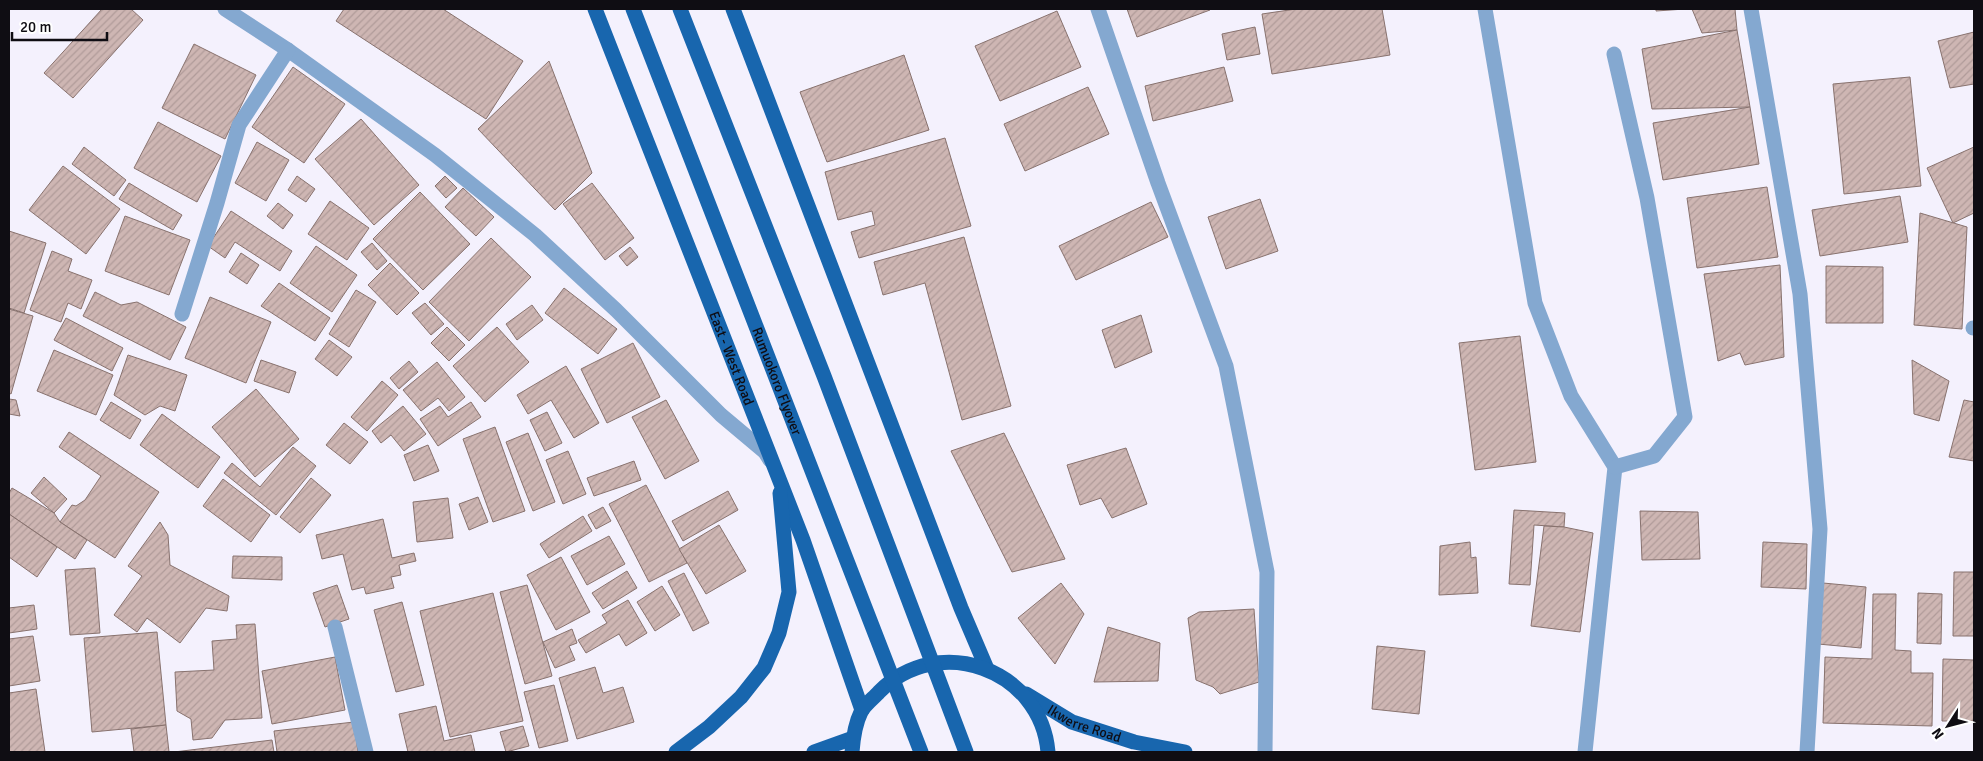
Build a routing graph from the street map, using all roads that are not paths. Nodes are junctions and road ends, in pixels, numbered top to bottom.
1 (225, 9) edge
2 (595, 9) edge
3 (633, 9) edge
4 (680, 9) edge
5 (733, 9) edge
6 (1098, 9) edge
7 (1485, 9) edge
8 (1752, 9) edge
9 (288, 50) junction
10 (1614, 54) dead end
11 (182, 314) dead end
12 (1615, 467) junction
13 (778, 474) junction
14 (335, 628) dead end
15 (987, 669) junction
16 (1019, 690) junction
17 (862, 710) junction
18 (852, 745) edge
19 (366, 752) edge
20 (676, 752) edge
21 (814, 752) edge
22 (921, 752) edge
23 (966, 752) edge
24 (1048, 752) edge
25 (1185, 752) edge
26 (1266, 752) edge
27 (1585, 752) edge
28 (1807, 752) edge

1 - 9 street
2 - 13 main road, East - West Road
3 - 22 main road, Rumuokoro Flyover, bridge
4 - 23 main road, bridge
5 - 15 main road
6 - 26 street
7 - 12 street
8 - 28 street
9 - 11 street
9 - 13 street
10 - 12 street
12 - 27 street
13 - 17 main road, East - West Road
13 - 20 main road
14 - 19 street
15 - 16 main road
15 - 17 main road
16 - 24 main road
16 - 25 main road, Ikwerre Road
17 - 18 main road
18 - 21 main road

